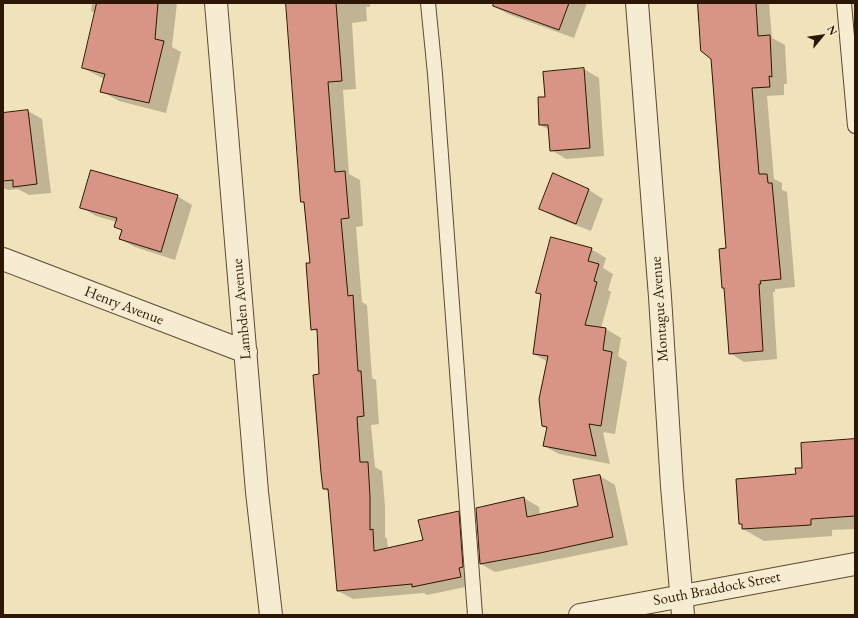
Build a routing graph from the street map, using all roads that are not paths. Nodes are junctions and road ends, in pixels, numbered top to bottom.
1 (216, 3) edge
2 (428, 3) edge
3 (637, 3) edge
4 (844, 3) edge
5 (855, 126) edge
6 (3, 259) edge
7 (246, 352) junction
8 (855, 564) edge
9 (682, 606) edge
10 (271, 615) edge
11 (475, 615) edge
12 (580, 615) edge

1 - 7 street, Lambden Avenue
2 - 11 lane
3 - 9 street, Montague Avenue
4 - 5 lane
6 - 7 street, Henry Avenue
7 - 10 street, Lambden Avenue
8 - 9 street, South Braddock Street
9 - 12 street, South Braddock Street

